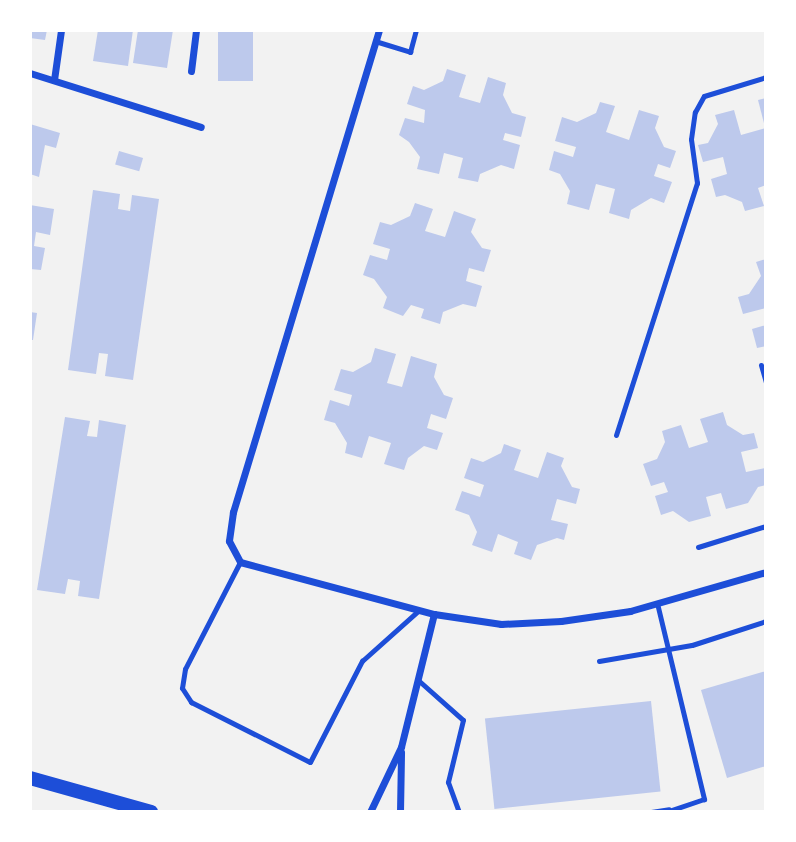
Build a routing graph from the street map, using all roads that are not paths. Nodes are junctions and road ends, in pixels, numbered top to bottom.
1 (61, 30) edge
2 (196, 30) edge
3 (379, 30) edge
4 (416, 30) edge
5 (375, 41) junction
6 (191, 71) dead end
7 (30, 73) edge
8 (766, 77) edge
9 (54, 80) junction
10 (201, 127) dead end
11 (761, 365) dead end
12 (766, 383) edge
13 (617, 435) dead end
14 (766, 526) edge
15 (698, 547) dead end
16 (240, 562) junction
17 (766, 572) edge
18 (657, 604) junction
19 (419, 610) junction
20 (434, 614) junction
21 (766, 621) edge
22 (599, 662) dead end
23 (418, 680) junction
24 (401, 747) junction
25 (30, 778) edge
26 (668, 811) edge
27 (151, 812) edge
28 (369, 812) edge
29 (400, 812) edge
30 (459, 812) edge
31 (651, 812) edge

1 - 9 street
2 - 6 street
3 - 5 street
4 - 5 lane
5 - 16 street
7 - 9 street
8 - 13 lane
9 - 10 street
11 - 12 lane
14 - 15 lane
16 - 19 street
16 - 19 lane
17 - 18 street
18 - 20 street
18 - 26 lane
19 - 20 street
20 - 23 street
21 - 22 lane
23 - 24 street
23 - 30 lane
24 - 28 street
24 - 29 street
25 - 27 main road
26 - 31 lane

